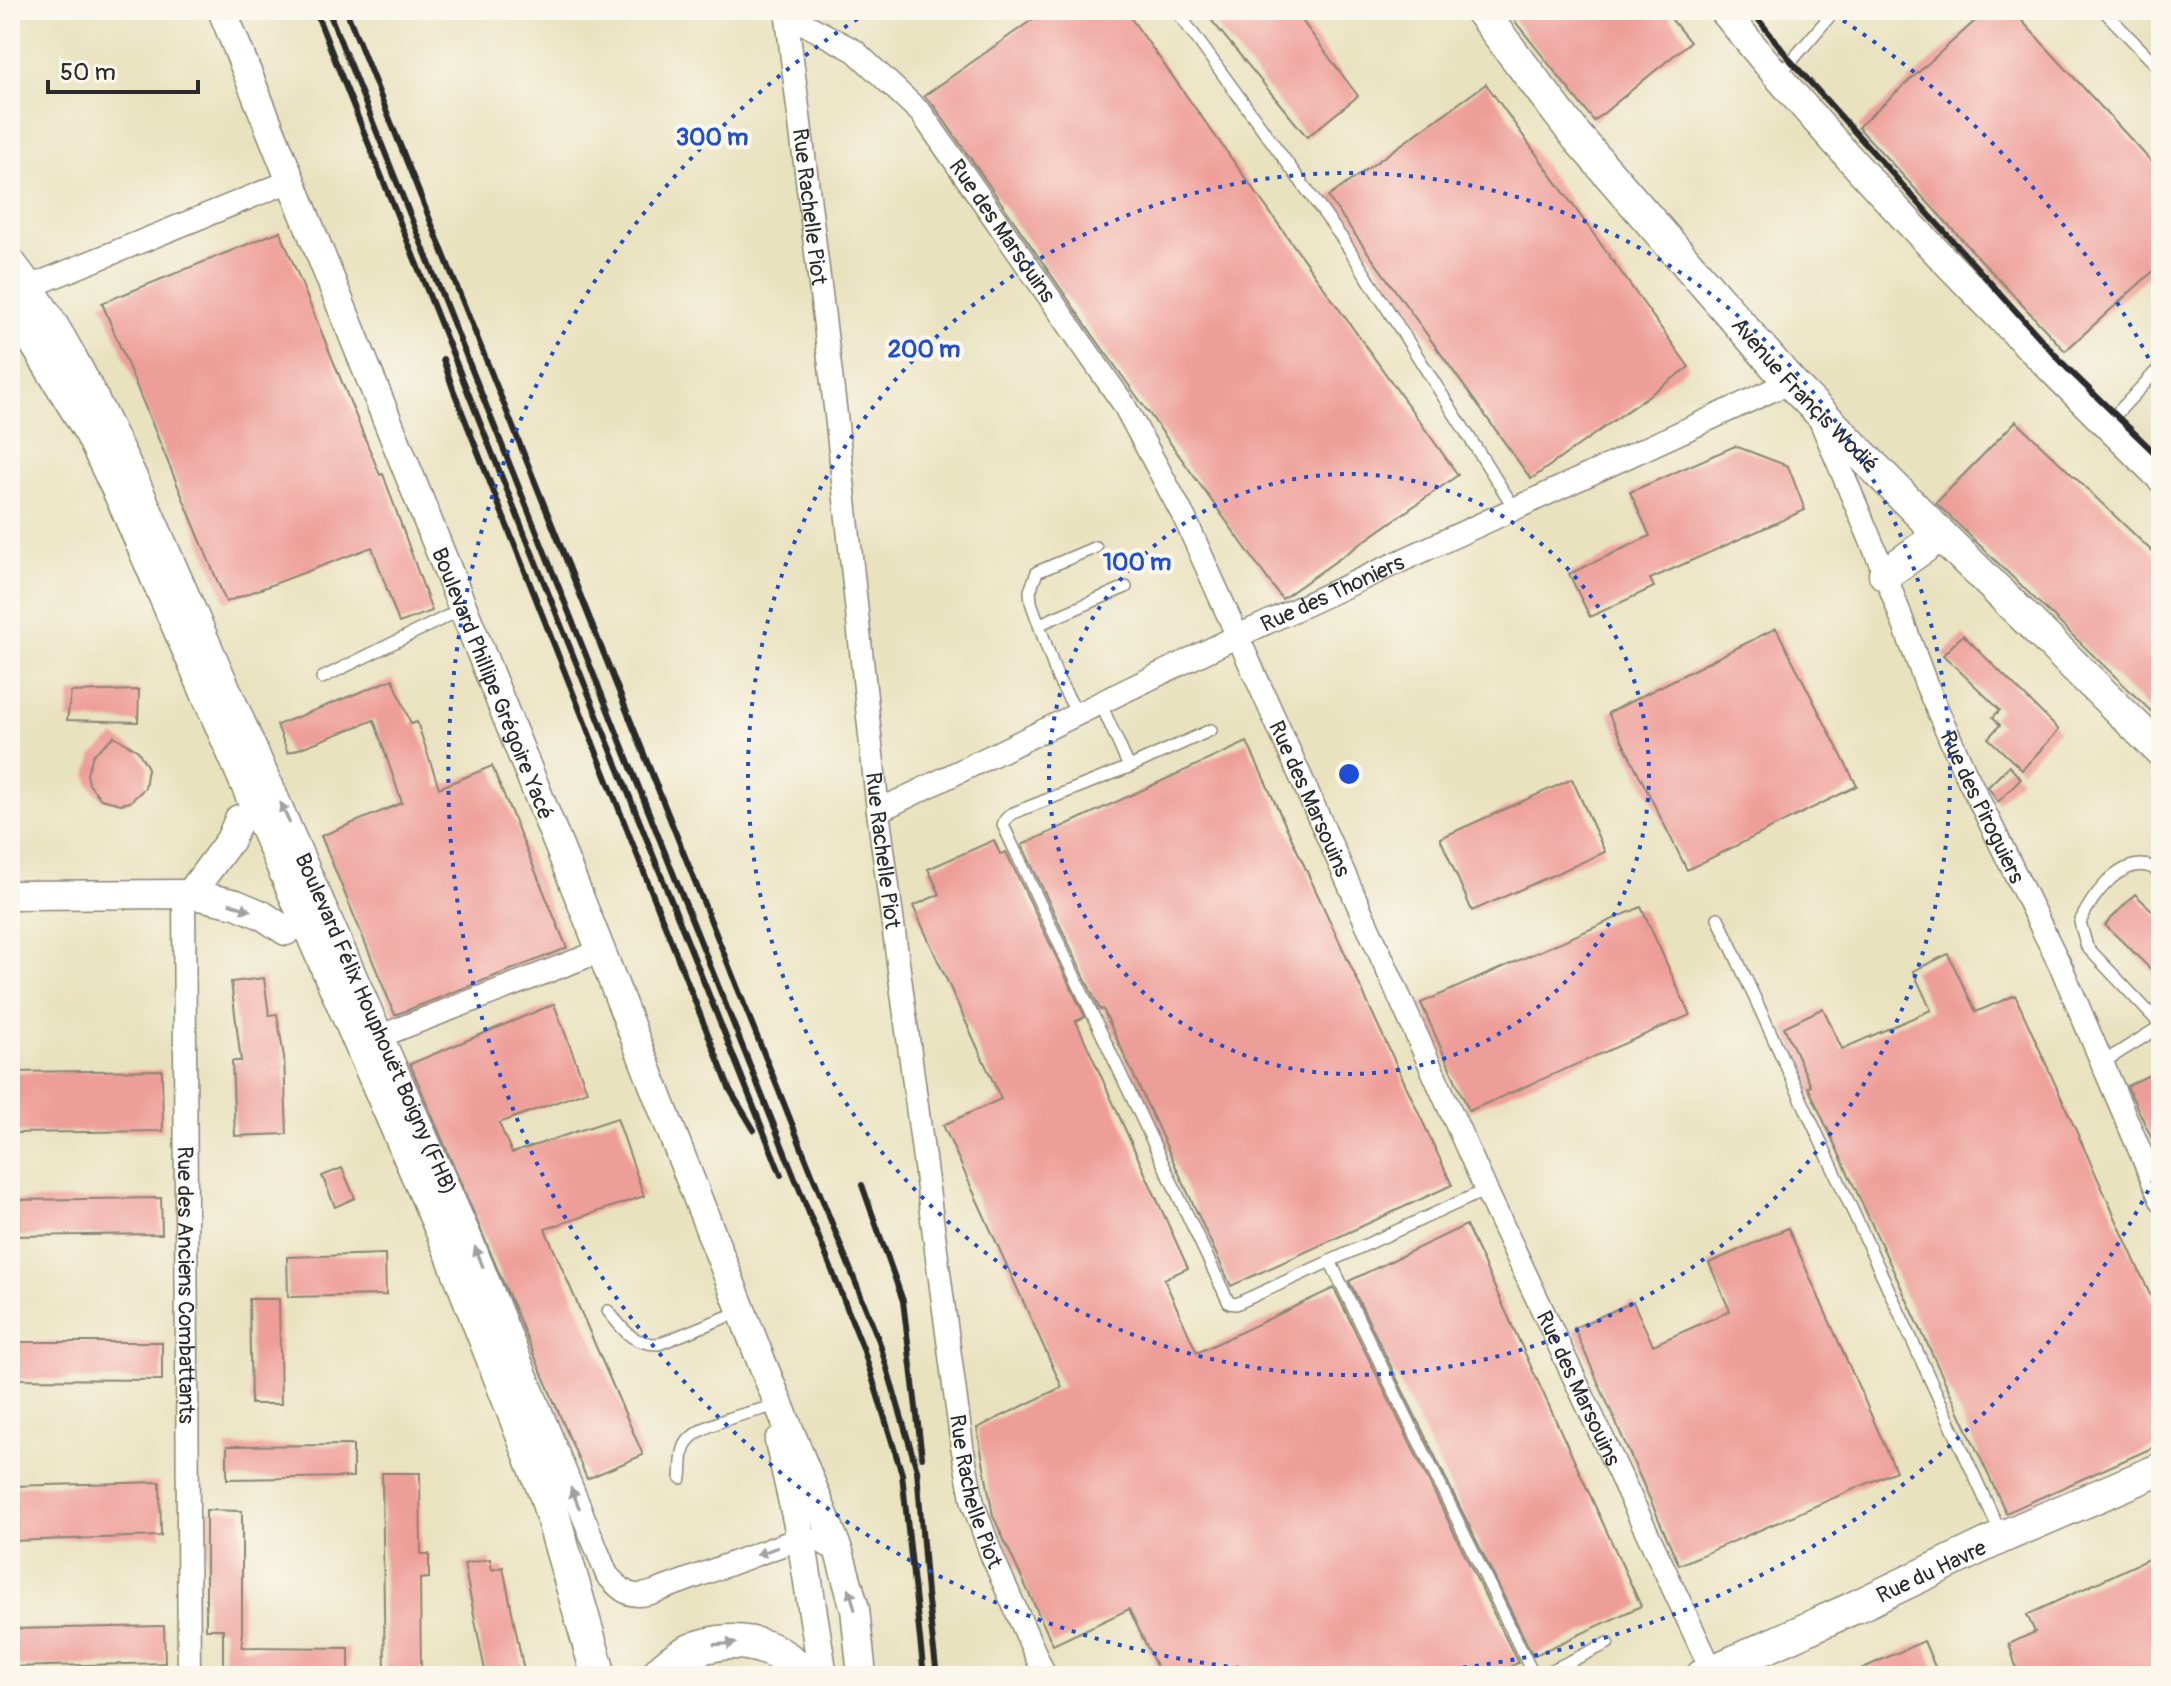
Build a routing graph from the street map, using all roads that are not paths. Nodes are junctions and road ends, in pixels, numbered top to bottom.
1 (222, 10) edge
2 (1176, 10) edge
3 (1480, 10) edge
4 (1723, 10) edge
5 (1835, 10) edge
6 (2103, 10) edge
7 (786, 12) edge
8 (2161, 70) edge
9 (1778, 78) junction
10 (290, 181) junction
11 (10, 256) edge
12 (22, 292) edge
13 (59, 330) junction
14 (10, 337) edge
15 (2161, 366) edge
16 (57, 376) junction
17 (1790, 382) junction
18 (1815, 407) junction
19 (2107, 424) junction
20 (2161, 478) edge
21 (1515, 509) junction
22 (1941, 535) junction
23 (1096, 547) dead end
24 (1885, 574) junction
25 (1126, 587) dead end
26 (463, 609) junction
27 (1040, 624) junction
28 (1240, 635) junction
29 (322, 678) dead end
30 (1100, 702) junction
31 (1077, 713) junction
32 (1211, 730) dead end
33 (2161, 751) edge
34 (1129, 767) junction
35 (878, 811) junction
36 (239, 819) junction
37 (2161, 873) edge
38 (187, 894) junction
39 (10, 895) edge
40 (1718, 918) dead end
41 (286, 931) junction
42 (601, 951) junction
43 (2161, 1026) edge
44 (383, 1035) junction
45 (2102, 1063) junction
46 (1486, 1190) junction
47 (2161, 1200) edge
48 (1330, 1261) junction
49 (608, 1311) dead end
50 (741, 1311) junction
51 (511, 1339) junction
52 (760, 1358) junction
53 (509, 1398) junction
54 (771, 1407) junction
55 (2161, 1469) edge
56 (681, 1478) dead end
57 (2002, 1537) junction
58 (801, 1538) junction
59 (839, 1552) junction
60 (1608, 1643) dead end
61 (1707, 1673) edge
62 (189, 1676) edge
63 (578, 1676) edge
64 (599, 1676) edge
65 (657, 1676) edge
66 (808, 1676) edge
67 (823, 1676) edge
68 (862, 1676) edge
69 (1045, 1676) edge
70 (1537, 1676) edge

1 - 10 street, Boulevard Phillipe Grégoire Yacé
2 - 21 lane
3 - 17 main road, Avenue Françis Wodié
4 - 9 street
5 - 9 lane
6 - 8 lane
7 - 28 street, Rue des Marsouins
7 - 35 street, Rue Rachelle Piot
9 - 19 street
10 - 12 street
10 - 26 street, Boulevard Phillipe Grégoire Yacé
11 - 12 street, Boulevard Félix Houphouët Boigny (FHB)
12 - 13 street, Boulevard Félix Houphouët Boigny (FHB)
12 - 16 main road, Boulevard Félix Houphouët Boigny (FHB)
13 - 16 main road
44 -> 13 street, Boulevard Félix Houphouët Boigny (FHB)
14 - 36 main road, Boulevard Félix Houphouët Boigny (FHB)
15 - 19 lane
16 - 53 main road, Boulevard Félix Houphouët Boigny (FHB)
17 - 18 main road, Avenue Françis Wodié
17 - 21 street, Rue des Thoniers
18 - 22 main road, Avenue Françis Wodié
18 - 24 street, Rue des Piroguiers
19 - 20 street
21 - 28 street, Rue des Thoniers
22 - 24 main road
22 - 33 main road, Avenue Françis Wodié
23 - 27 lane
24 - 45 street, Rue des Piroguiers
25 - 27 lane
26 - 29 lane
26 - 42 street, Boulevard Phillipe Grégoire Yacé
27 - 31 lane
28 - 30 street, Rue des Thoniers
28 - 46 street, Rue des Marsouins
30 - 31 street, Rue des Thoniers
30 - 34 lane
31 - 35 street, Rue des Thoniers
32 - 34 lane
34 - 48 lane
35 - 69 street, Rue Rachelle Piot
36 - 38 street
36 - 41 main road, Boulevard Félix Houphouët Boigny (FHB)
37 - 43 lane
38 - 39 street
38 -> 41 street
38 - 62 street, Rue des Anciens Combattants
40 - 57 lane
41 - 63 main road, Boulevard Félix Houphouët Boigny (FHB)
42 - 44 street
42 - 50 street, Boulevard Phillipe Grégoire Yacé
43 - 45 lane
51 -> 44 street, Boulevard Félix Houphouët Boigny (FHB)
45 - 47 street, Rue des Piroguiers
46 - 48 lane
46 - 61 street, Rue des Marsouins
48 - 70 lane
49 - 50 lane
50 - 52 street, Boulevard Phillipe Grégoire Yacé
51 - 53 main road
58 -> 51 street, Boulevard Félix Houphouët Boigny (FHB)
52 - 54 street, Boulevard Phillipe Grégoire Yacé
52 - 59 street, Boulevard Phillipe Grégoire Yacé
53 - 64 main road, Boulevard Félix Houphouët Boigny (FHB)
54 - 56 lane
54 - 58 street, Boulevard Phillipe Grégoire Yacé
55 - 57 main road, Rue du Havre
57 - 61 main road, Rue du Havre
58 - 59 street
58 - 67 street, Boulevard Phillipe Grégoire Yacé
68 -> 59 street, Boulevard Phillipe Grégoire Yacé
60 - 70 lane
65 -> 66 main road

